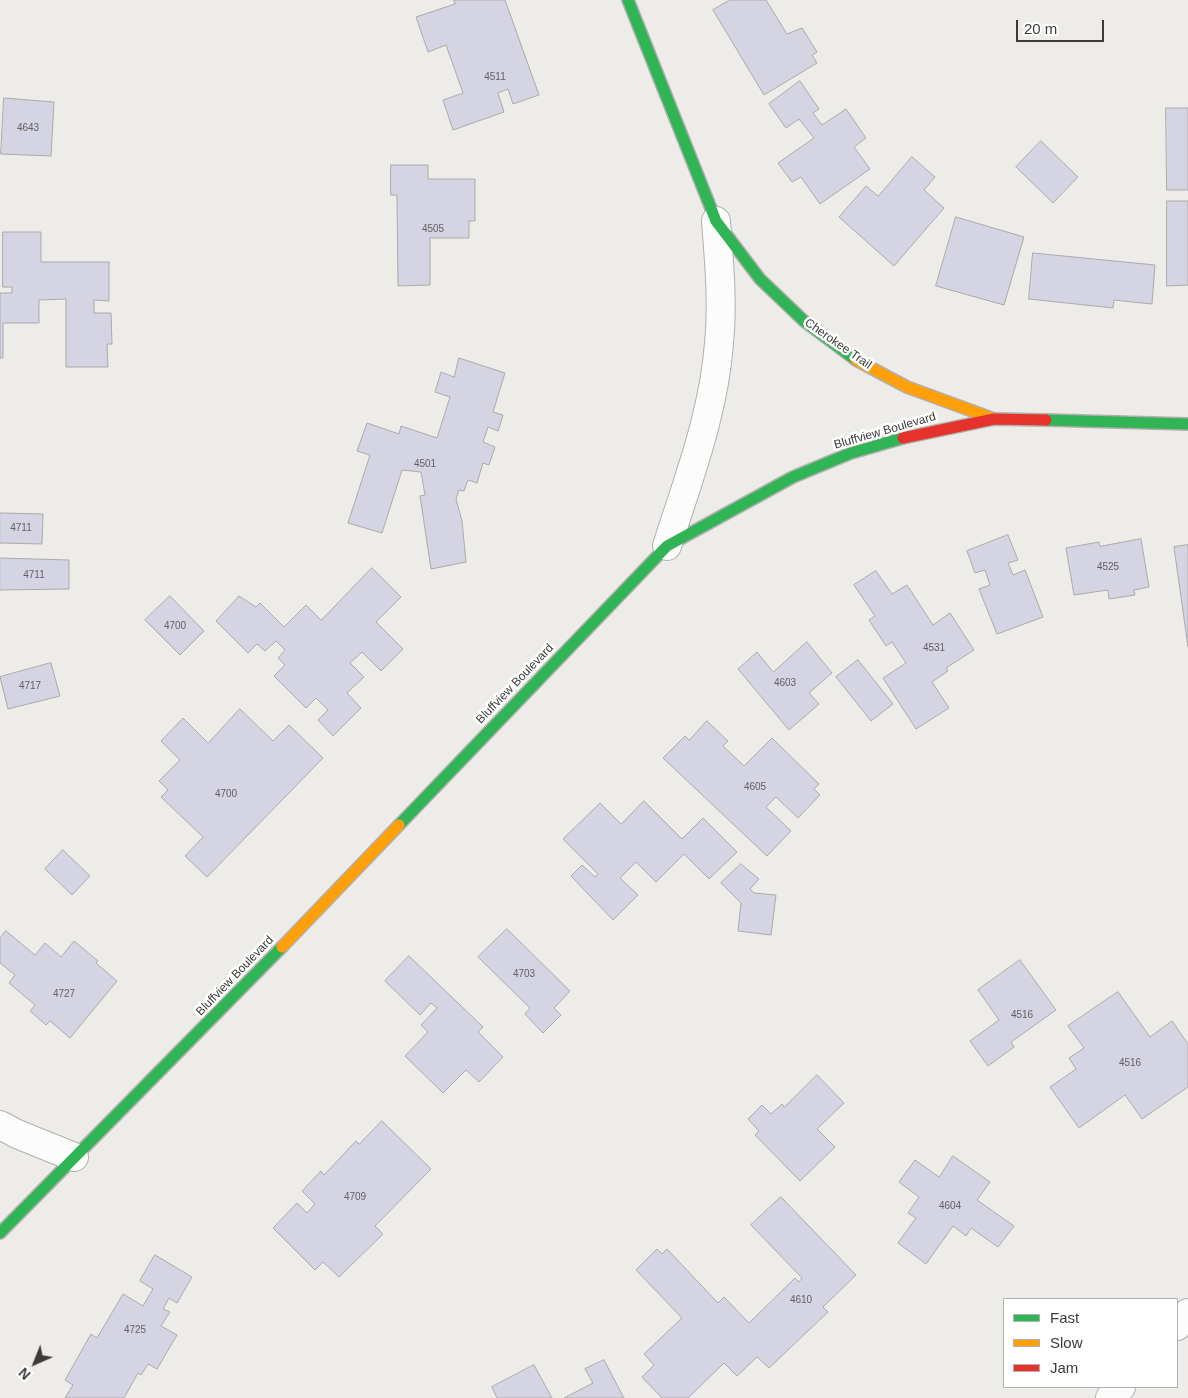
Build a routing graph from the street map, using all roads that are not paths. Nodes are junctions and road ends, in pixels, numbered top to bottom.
1 (628, 0) edge
2 (716, 221) junction
3 (994, 419) junction
4 (1188, 424) edge
5 (666, 546) junction
6 (0, 1125) edge
7 (74, 1157) junction
8 (0, 1233) edge
9 (1188, 1313) edge
10 (1178, 1325) edge
11 (1120, 1388) edge
12 (1110, 1398) edge

1 - 2 street, Cherokee Trail
2 - 3 street, Cherokee Trail
2 - 5 street, Cherokee Trail
3 - 4 street, Bluffview Boulevard
3 - 5 street, Bluffview Boulevard
5 - 7 street, Bluffview Boulevard
6 - 7 street
7 - 8 street, Bluffview Boulevard
9 - 10 street
11 - 12 street

